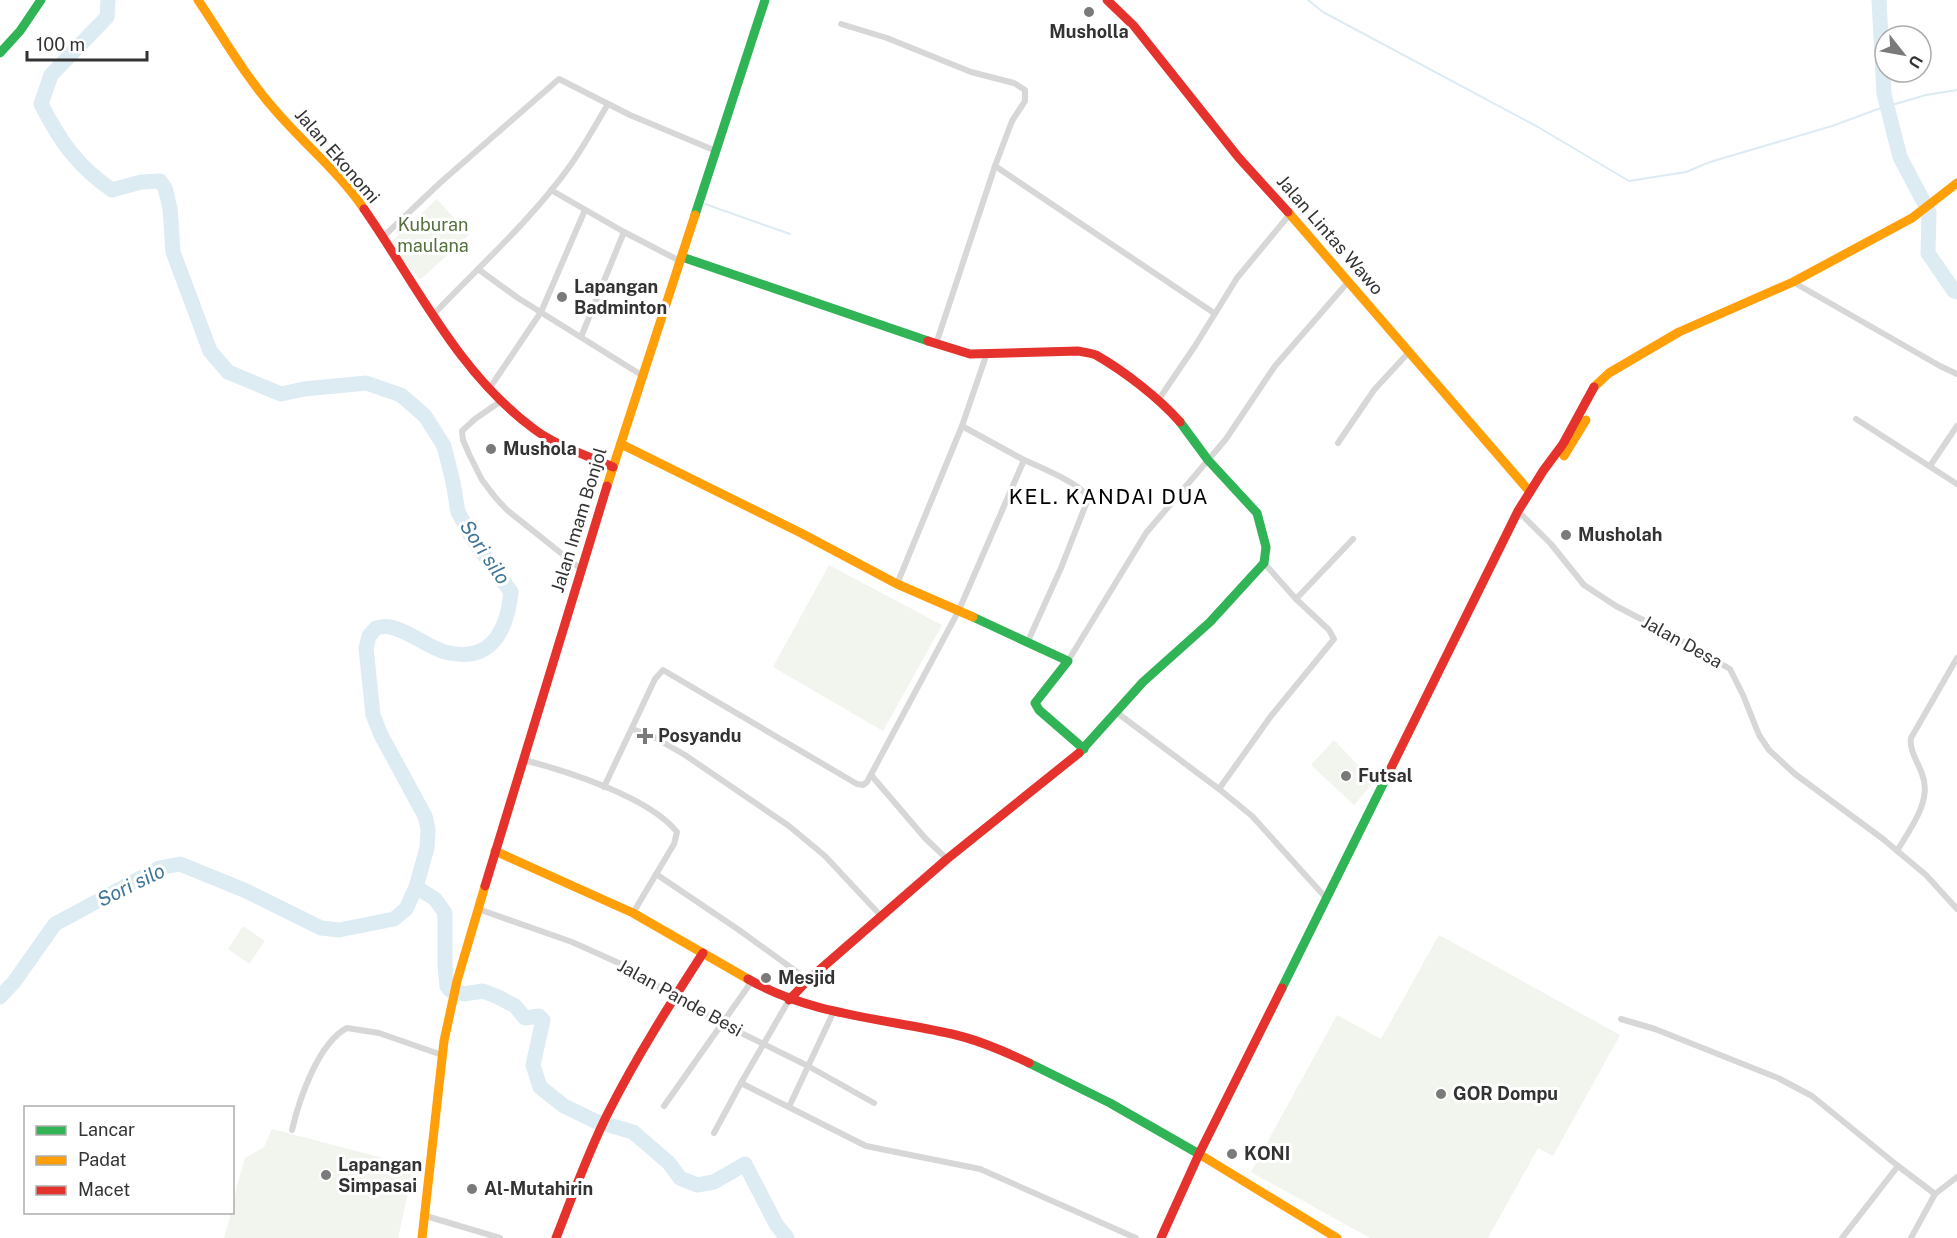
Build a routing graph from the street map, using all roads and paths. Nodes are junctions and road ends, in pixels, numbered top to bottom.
1 (41, 0) edge
2 (198, 0) edge
3 (765, 0) edge
4 (1107, 0) edge
5 (841, 24) dead end
6 (0, 52) edge
7 (608, 104) junction
8 (717, 152) junction
9 (995, 166) junction
10 (1957, 183) edge
11 (551, 190) junction
12 (585, 210) junction
13 (1290, 214) junction
14 (624, 232) junction
15 (384, 236) junction
16 (681, 259) junction
17 (478, 269) junction
18 (1348, 282) junction
19 (1792, 282) junction
20 (540, 312) junction
21 (1214, 313) junction
22 (432, 316) junction
23 (581, 337) junction
24 (936, 344) junction
25 (1410, 351) junction
26 (987, 353) junction
27 (1957, 374) edge
28 (643, 376) junction
29 (489, 389) junction
30 (1159, 399) junction
31 (501, 401) junction
32 (1856, 419) dead end
33 (962, 426) junction
34 (1957, 426) edge
35 (1338, 443) dead end
36 (621, 444) junction
37 (1024, 460) junction
38 (1208, 460) junction
39 (1930, 466) junction
40 (613, 467) junction
41 (1957, 484) edge
42 (1530, 492) junction
43 (1518, 511) junction
44 (1353, 539) dead end
45 (1264, 563) junction
46 (581, 569) junction
47 (897, 584) junction
48 (1296, 598) junction
49 (959, 610) junction
50 (1028, 641) junction
51 (1957, 658) edge
52 (1068, 661) junction
53 (1116, 712) junction
54 (632, 729) junction
55 (1084, 749) junction
56 (524, 760) junction
57 (871, 775) junction
58 (604, 787) junction
59 (1219, 789) junction
60 (495, 851) junction
61 (1897, 851) junction
62 (947, 858) junction
63 (656, 874) junction
64 (1327, 899) junction
65 (478, 909) junction
66 (1957, 909) edge
67 (633, 913) junction
68 (881, 916) junction
69 (703, 953) junction
70 (752, 980) junction
71 (808, 980) junction
72 (675, 997) junction
73 (789, 1000) junction
74 (833, 1013) junction
75 (1621, 1019) dead end
76 (721, 1023) junction
77 (764, 1044) junction
78 (442, 1055) junction
79 (808, 1066) junction
80 (741, 1083) junction
81 (874, 1103) dead end
82 (663, 1106) dead end
83 (789, 1107) junction
84 (292, 1130) dead end
85 (714, 1132) dead end
86 (1199, 1154) junction
87 (1898, 1167) junction
88 (1957, 1178) edge
89 (1935, 1194) junction
90 (426, 1216) junction
91 (422, 1238) edge
92 (500, 1238) edge
93 (556, 1238) edge
94 (1136, 1238) edge
95 (1161, 1238) edge
96 (1337, 1238) edge
97 (1842, 1238) edge
98 (1911, 1238) edge

1 - 6 main road
2 - 15 main road, Jalan Ekonomi
3 - 8 main road, Jalan Imam Bonjol
4 - 13 main road, Jalan Lintas Wawo
5 - 9 street
7 - 8 street
7 - 11 street
7 - 15 street
8 - 16 main road, Jalan Imam Bonjol
9 - 21 street
9 - 24 street
10 - 19 main road
11 - 12 street
11 - 17 street
12 - 14 street
12 - 20 street
13 - 18 main road, Jalan Lintas Wawo
13 - 21 street
14 - 16 street
14 - 23 street
15 - 22 main road, Jalan Ekonomi
16 - 24 main road
16 - 28 main road, Jalan Imam Bonjol
17 - 20 street
17 - 22 street
18 - 25 main road, Jalan Lintas Wawo
18 - 38 street
19 - 27 street
19 - 42 main road
20 - 23 street
20 - 29 street
21 - 30 street
22 - 29 main road, Jalan Ekonomi
23 - 28 street
24 - 26 main road
25 - 35 street
25 - 42 main road, Jalan Lintas Wawo
26 - 30 main road
26 - 33 street
28 - 36 main road, Jalan Imam Bonjol
29 - 31 main road, Jalan Ekonomi
30 - 38 main road
31 - 40 main road, Jalan Ekonomi
31 - 46 street
32 - 39 street
33 - 37 street
33 - 47 street
34 - 39 street
36 - 40 main road, Jalan Imam Bonjol
36 - 47 main road
37 - 49 street
37 - 50 street
38 - 45 main road
38 - 52 street
39 - 41 street
40 - 46 main road, Jalan Imam Bonjol
42 - 43 main road
43 - 61 street, Jalan Desa
43 - 64 main road
44 - 48 street
45 - 48 street
45 - 53 main road
46 - 56 main road, Jalan Imam Bonjol
47 - 49 main road
48 - 59 street
49 - 50 main road
49 - 57 street
50 - 52 main road
51 - 61 street
52 - 55 main road
53 - 55 main road
53 - 59 street
54 - 57 street
54 - 58 street
54 - 68 street
55 - 62 main road
56 - 58 street
56 - 60 main road, Jalan Imam Bonjol
57 - 62 street
58 - 63 street
59 - 64 street
60 - 65 main road, Jalan Imam Bonjol
60 - 67 main road
61 - 66 street, Jalan Desa
62 - 68 main road
63 - 67 street
63 - 71 street
64 - 86 main road
65 - 72 street, Jalan Pande Besi
65 - 78 main road, Jalan Imam Bonjol
67 - 69 main road
68 - 71 main road
69 - 70 main road
69 - 72 main road
70 - 73 main road
70 - 76 street
71 - 73 main road
72 - 76 street, Jalan Pande Besi
72 - 93 main road
73 - 74 main road
73 - 77 street
74 - 79 street
74 - 86 main road
75 - 87 street
76 - 77 street, Jalan Pande Besi
76 - 82 street
77 - 79 street, Jalan Pande Besi
77 - 80 street
78 - 84 street
78 - 90 main road, Jalan Imam Bonjol
79 - 81 street, Jalan Pande Besi
79 - 83 street
80 - 83 street
80 - 85 street
83 - 94 street
86 - 95 main road
86 - 96 main road
87 - 89 street
87 - 97 street
88 - 89 street
89 - 98 street
90 - 91 main road, Jalan Imam Bonjol
90 - 92 street

